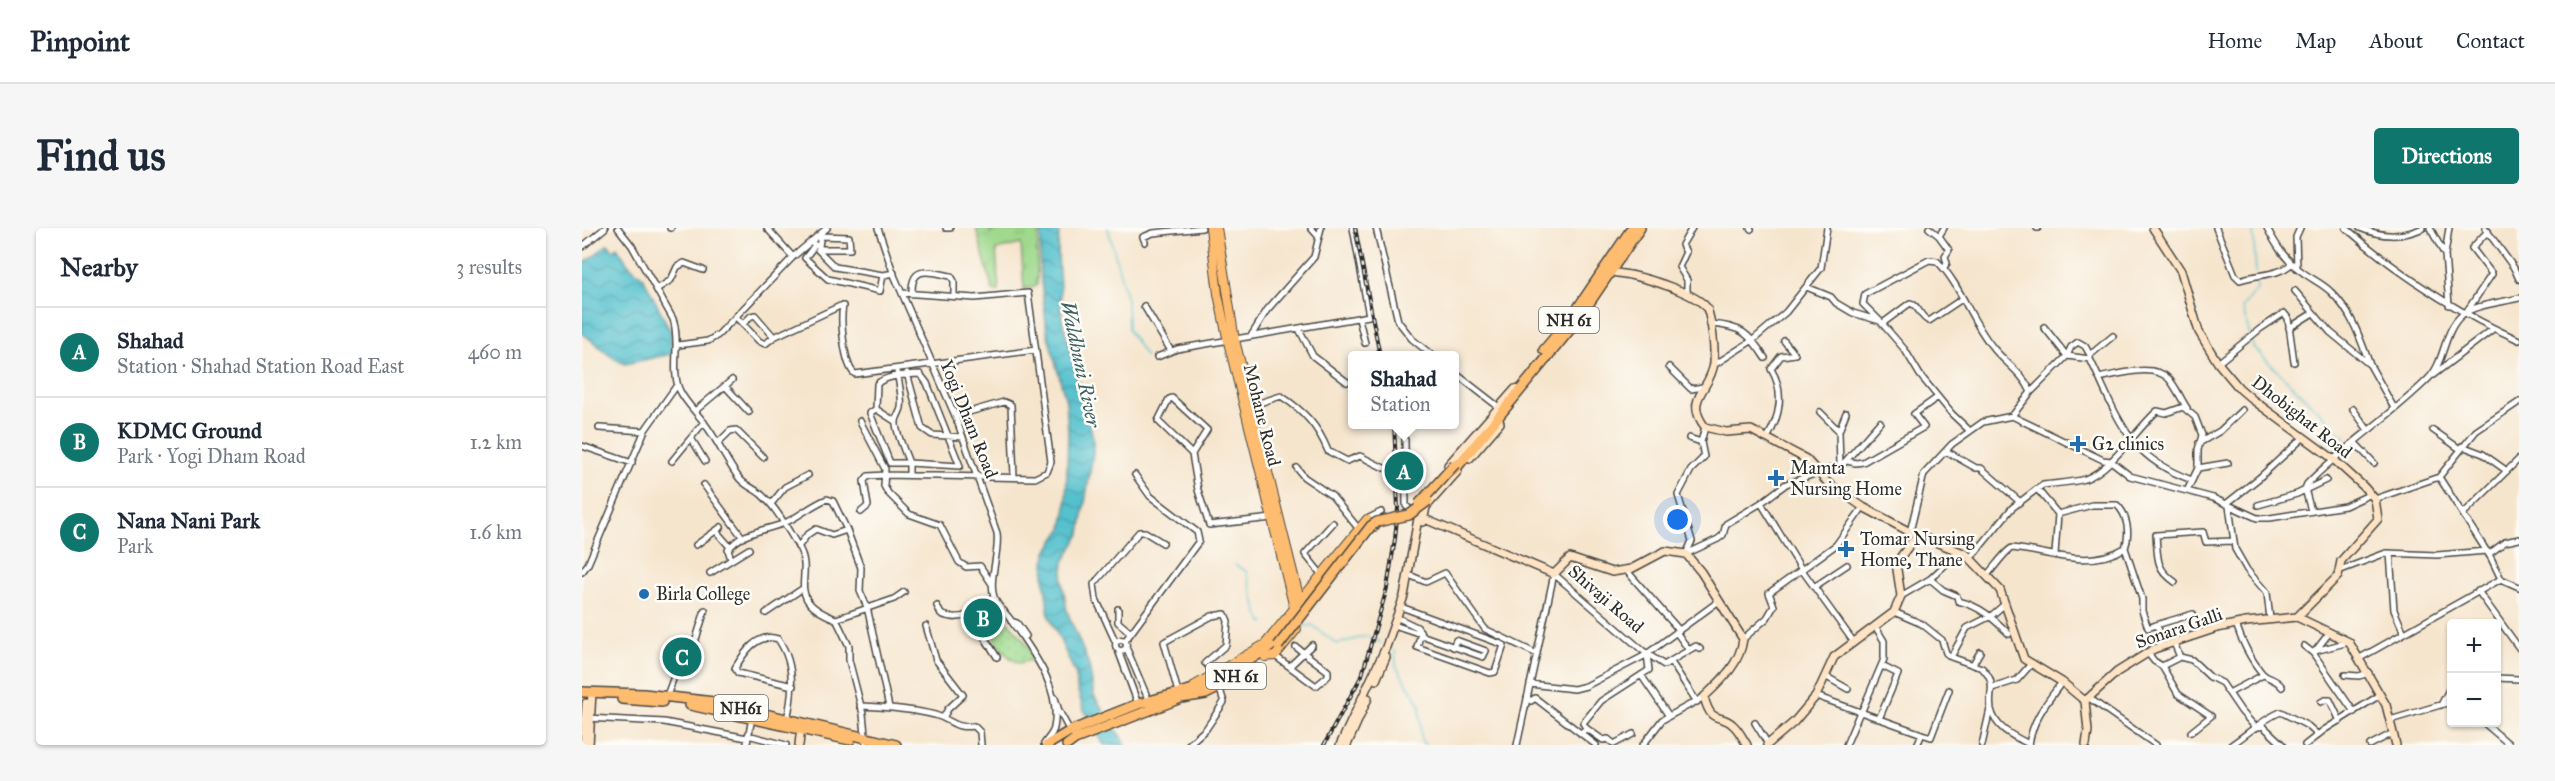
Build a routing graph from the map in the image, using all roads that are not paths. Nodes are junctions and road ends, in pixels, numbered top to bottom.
1 (605, 228) edge
2 (618, 228) edge
3 (767, 228) edge
4 (826, 228) edge
5 (878, 228) edge
6 (946, 228) edge
7 (950, 228) edge
8 (1202, 228) edge
9 (1210, 228) edge
10 (1216, 228) edge
11 (1311, 228) edge
12 (1321, 228) edge
13 (1353, 228) edge
14 (1376, 228) edge
15 (1632, 228) edge
16 (1640, 228) edge
17 (1692, 228) edge
18 (1827, 228) edge
19 (1929, 228) edge
20 (1944, 228) edge
21 (2153, 228) edge
22 (2216, 228) edge
23 (2267, 228) edge
24 (2300, 228) edge
25 (2346, 228) edge
26 (2360, 228) edge
27 (2423, 228) edge
28 (2430, 228) edge
29 (2449, 228) edge
30 (2486, 229) edge
31 (1939, 236) junction
32 (1319, 237) junction
33 (1145, 242) dead end
34 (582, 247) edge
35 (816, 247) junction
36 (2445, 255) junction
37 (1617, 256) junction
38 (793, 257) junction
39 (2291, 264) junction
40 (1944, 267) junction
41 (2297, 268) junction
42 (703, 270) dead end
43 (1608, 270) junction
44 (894, 273) junction
45 (884, 275) junction
46 (1630, 275) junction
47 (2519, 279) edge
48 (1809, 288) dead end
49 (657, 289) junction
50 (2295, 291) dead end
51 (902, 292) junction
52 (912, 293) junction
53 (1687, 294) junction
54 (954, 296) junction
55 (2519, 298) edge
56 (1962, 300) junction
57 (2449, 304) junction
58 (1144, 306) dead end
59 (2465, 312) junction
60 (2313, 313) junction
61 (736, 317) junction
62 (1359, 319) junction
63 (1881, 322) junction
64 (743, 324) junction
65 (1710, 324) junction
66 (2044, 327) dead end
67 (2289, 327) junction
68 (2493, 328) junction
69 (1299, 329) junction
70 (1251, 336) junction
71 (2113, 336) dead end
72 (774, 337) junction
73 (1753, 340) junction
74 (2519, 340) edge
75 (1231, 341) junction
76 (1784, 341) dead end
77 (1365, 343) dead end
78 (678, 345) junction
79 (1036, 350) junction
80 (1171, 351) junction
81 (1427, 351) edge
82 (1545, 354) junction
83 (2067, 356) junction
84 (1157, 357) dead end
85 (2090, 357) junction
86 (1765, 358) dead end
87 (2294, 362) dead end
88 (2218, 363) junction
89 (2370, 364) junction
90 (1714, 365) junction
91 (932, 366) junction
92 (1669, 367) dead end
93 (906, 368) junction
94 (898, 373) junction
95 (908, 375) junction
96 (1459, 376) edge
97 (2431, 377) junction
98 (2099, 378) junction
99 (732, 380) dead end
100 (1347, 382) dead end
101 (677, 385) junction
102 (725, 386) junction
103 (1703, 387) junction
104 (2031, 392) junction
105 (1938, 397) junction
106 (2519, 402) edge
107 (1248, 406) junction
108 (2187, 408) junction
109 (2394, 408) junction
110 (876, 409) junction
111 (2353, 409) dead end
112 (1499, 410) junction
113 (2242, 410) dead end
114 (695, 411) junction
115 (749, 412) dead end
116 (1820, 412) dead end
117 (1846, 413) dead end
118 (956, 416) junction
119 (2012, 416) junction
120 (860, 421) dead end
121 (704, 422) junction
122 (896, 422) junction
123 (1880, 422) dead end
124 (1705, 427) junction
125 (599, 428) dead end
126 (2433, 429) dead end
127 (2368, 430) junction
128 (644, 431) junction
129 (1839, 431) junction
130 (1970, 431) junction
131 (2304, 437) junction
132 (691, 438) junction
133 (948, 438) junction
134 (1689, 438) dead end
135 (1767, 438) junction
136 (2130, 438) junction
137 (964, 440) junction
138 (1405, 440) dead end
139 (1701, 442) junction
140 (718, 443) junction
141 (2199, 443) junction
142 (952, 445) junction
143 (2357, 445) dead end
144 (582, 446) edge
145 (2461, 448) junction
146 (1946, 451) junction
147 (1192, 454) junction
148 (763, 457) dead end
149 (2332, 458) junction
150 (2519, 459) edge
151 (672, 461) dead end
152 (705, 461) dead end
153 (1847, 461) junction
154 (2110, 461) junction
155 (632, 463) junction
156 (908, 463) junction
157 (2228, 463) dead end
158 (2374, 463) dead end
159 (1840, 465) junction
160 (1297, 468) dead end
161 (1384, 468) dead end
162 (2198, 468) junction
163 (2507, 471) junction
164 (1819, 474) junction
165 (808, 475) dead end
166 (885, 475) junction
167 (908, 475) junction
168 (1135, 475) dead end
169 (977, 477) junction
170 (1014, 477) junction
171 (2439, 477) junction
172 (2192, 480) junction
173 (2326, 480) dead end
174 (704, 485) dead end
175 (2037, 489) junction
176 (2305, 489) junction
177 (2187, 491) junction
178 (2373, 497) junction
179 (2019, 501) junction
180 (1761, 503) junction
181 (771, 504) junction
182 (2228, 505) junction
183 (2258, 506) dead end
184 (1863, 507) junction
185 (2311, 511) junction
186 (861, 512) dead end
187 (1381, 512) dead end
188 (2058, 514) junction
189 (2463, 514) junction
190 (1272, 518) junction
191 (1421, 518) junction
192 (1367, 519) junction
193 (1333, 523) dead end
194 (782, 524) junction
195 (1358, 528) junction
196 (847, 530) junction
197 (1914, 533) junction
198 (743, 538) junction
199 (2519, 538) edge
200 (2233, 541) junction
201 (1163, 543) dead end
202 (696, 545) dead end
203 (730, 547) junction
204 (798, 547) junction
205 (2125, 548) junction
206 (749, 549) dead end
207 (1959, 552) junction
208 (2390, 553) junction
209 (2488, 553) junction
210 (1686, 554) junction
211 (2055, 554) junction
212 (731, 559) junction
213 (1970, 559) junction
214 (1306, 560) dead end
215 (1847, 566) dead end
216 (1626, 570) junction
217 (1802, 570) junction
218 (2341, 570) junction
219 (582, 572) edge
220 (710, 573) dead end
221 (1554, 574) junction
222 (1319, 576) junction
223 (1410, 576) junction
224 (1986, 576) junction
225 (1930, 579) junction
226 (2501, 579) junction
227 (2175, 582) dead end
228 (993, 585) junction
229 (1814, 587) junction
230 (2519, 587) edge
231 (802, 589) junction
232 (2478, 591) junction
233 (903, 592) dead end
234 (1901, 596) junction
235 (994, 597) junction
236 (1300, 600) junction
237 (1719, 601) junction
238 (2005, 604) junction
239 (937, 606) dead end
240 (867, 607) junction
241 (1294, 608) junction
242 (1404, 608) junction
243 (1118, 609) dead end
244 (705, 610) dead end
245 (1004, 611) junction
246 (1894, 612) junction
247 (766, 613) dead end
248 (2193, 614) dead end
249 (1991, 616) junction
250 (2297, 617) junction
251 (836, 619) junction
252 (2270, 619) junction
253 (1011, 621) junction
254 (1397, 622) junction
255 (2236, 624) junction
256 (2156, 625) junction
257 (926, 626) dead end
258 (1875, 626) junction
259 (1677, 631) junction
260 (2330, 632) junction
261 (1131, 633) junction
262 (1420, 633) junction
263 (2404, 633) junction
264 (2009, 634) dead end
265 (1743, 639) junction
266 (1853, 641) junction
267 (1116, 642) junction
268 (2349, 642) junction
269 (2174, 643) junction
270 (1126, 644) junction
271 (1469, 644) junction
272 (1312, 645) dead end
273 (2160, 646) junction
274 (2304, 646) dead end
275 (1296, 647) dead end
276 (1453, 647) junction
277 (2519, 648) edge
278 (1700, 649) dead end
279 (1118, 650) junction
280 (1689, 650) junction
281 (1386, 651) junction
282 (1467, 652) junction
283 (1980, 652) dead end
284 (2148, 652) junction
285 (2314, 652) junction
286 (1271, 653) junction
287 (1304, 653) junction
288 (1536, 654) junction
289 (1647, 654) junction
290 (1130, 656) junction
291 (997, 657) dead end
292 (1951, 657) junction
293 (2180, 657) junction
294 (2360, 658) junction
295 (1122, 659) junction
296 (1671, 662) junction
297 (2032, 663) junction
298 (1973, 664) junction
299 (1290, 666) junction
300 (1882, 666) junction
301 (2162, 666) junction
302 (1215, 673) junction
303 (2369, 673) junction
304 (1641, 675) junction
305 (2263, 675) junction
306 (2345, 675) dead end
307 (1825, 676) junction
308 (2501, 678) edge
309 (2519, 679) edge
310 (2062, 682) junction
311 (1530, 684) junction
312 (793, 686) junction
313 (1219, 687) junction
314 (2282, 687) dead end
315 (1992, 688) junction
316 (1848, 689) dead end
317 (1949, 690) dead end
318 (1178, 692) junction
319 (1194, 692) junction
320 (2447, 692) edge
321 (2229, 693) junction
322 (2341, 693) junction
323 (587, 695) edge
324 (2380, 695) junction
325 (1816, 696) junction
326 (1704, 697) junction
327 (1527, 698) junction
328 (666, 700) junction
329 (2087, 700) junction
330 (2330, 700) junction
331 (1149, 701) junction
332 (1697, 702) junction
333 (2321, 702) dead end
334 (2447, 704) edge
335 (2441, 705) junction
336 (860, 706) junction
337 (889, 707) junction
338 (1990, 707) junction
339 (1135, 709) junction
340 (1861, 712) junction
341 (2354, 712) junction
342 (1669, 716) junction
343 (586, 718) edge
344 (752, 718) junction
345 (943, 718) junction
346 (787, 719) junction
347 (1879, 719) junction
348 (2390, 720) junction
349 (2340, 721) junction
350 (1755, 723) dead end
351 (804, 726) junction
352 (2258, 727) junction
353 (2488, 727) edge
354 (1583, 731) junction
355 (2191, 732) dead end
356 (2393, 733) junction
357 (1633, 734) dead end
358 (1922, 734) junction
359 (2317, 734) junction
360 (1075, 736) edge
361 (747, 739) junction
362 (867, 742) edge
363 (1599, 743) edge
364 (1768, 744) edge
365 (2234, 744) edge
366 (584, 745) edge
367 (589, 745) edge
368 (786, 745) edge
369 (801, 745) edge
370 (896, 745) edge
371 (981, 745) edge
372 (1045, 745) edge
373 (1188, 745) edge
374 (1340, 745) edge
375 (1347, 745) edge
376 (1517, 745) edge
377 (1642, 745) edge
378 (1747, 745) edge
379 (1846, 745) edge
380 (1917, 745) edge
381 (1982, 745) edge
382 (2029, 745) edge
383 (2086, 745) edge
384 (2156, 745) edge
385 (2283, 745) edge
386 (2305, 745) edge
387 (2370, 745) edge
388 (2396, 745) edge
389 (2510, 745) edge

1 - 34 street
2 - 49 street
3 - 38 street
4 - 35 street
5 - 44 street, Yogi Dham Road
6 - 7 street
8 - 33 street
9 - 75 main road, Mohane Road
10 - 75 main road, Mohane Road
11 - 32 street
12 - 32 street
13 - 62 street
14 - 81 street
15 - 37 highway, NH 61
16 - 37 highway, NH 61
17 - 53 street
18 - 73 street
19 - 31 street
20 - 31 street
21 - 88 street, Dhobighat Road
22 - 39 street
23 - 39 street
24 - 41 street
25 - 57 street
26 - 27 street
28 - 36 street
29 - 36 street
30 - 47 street
30 - 59 street
31 - 40 street
32 - 70 street
35 - 35 street
35 - 38 street
35 - 45 street
35 - 45 street
36 - 57 street
37 - 43 highway, NH 61
37 - 46 street
38 - 61 street
39 - 41 street
40 - 56 street
40 - 63 street
41 - 89 street
42 - 49 street
43 - 46 street
43 - 82 highway, NH 61
44 - 45 street
44 - 51 street, Yogi Dham Road
46 - 53 street
48 - 63 street
49 - 78 street
50 - 60 street
51 - 52 street
51 - 91 street, Yogi Dham Road
52 - 54 street
52 - 54 street
53 - 65 street
54 - 79 street
55 - 59 street
56 - 63 street
56 - 104 street
57 - 59 street
58 - 80 street
59 - 68 street
59 - 97 street
60 - 67 street
60 - 89 street
61 - 64 street
61 - 78 street
62 - 69 street
62 - 77 street
63 - 105 street
64 - 72 street
64 - 72 street
65 - 73 street
65 - 90 street
66 - 83 street
67 - 87 street
67 - 88 street
68 - 74 street
68 - 97 street
69 - 70 street
69 - 100 street
70 - 75 street
71 - 85 street
72 - 94 street
73 - 86 street
73 - 90 street
75 - 80 street
75 - 107 main road, Mohane Road
76 - 135 street
78 - 101 street
79 - 91 street
79 - 170 street
80 - 84 street
82 - 112 highway, NH 61
82 - 112 highway, NH 61
83 - 85 street
83 - 85 street
83 - 104 street
85 - 98 street
88 - 131 street, Dhobighat Road
89 - 109 street
90 - 103 street
91 - 93 street
91 - 118 street, Yogi Dham Road
92 - 103 street
93 - 94 street
93 - 95 street
94 - 95 street
94 - 110 street
94 - 122 street
95 - 133 street
95 - 133 street
96 - 112 street
97 - 109 street
98 - 108 street
98 - 136 street
99 - 102 street
101 - 114 street
101 - 128 street
102 - 114 street
102 - 115 street
103 - 124 street
104 - 119 street
105 - 130 street
105 - 153 street
106 - 145 street
107 - 161 street
107 - 190 main road, Mohane Road
107 - 236 main road, Mohane Road
108 - 136 street
108 - 141 street
109 - 127 street
110 - 122 street
110 - 156 street
111 - 127 street
112 - 191 street
112 - 191 street
112 - 286 highway, NH 61, bridge
113 - 141 street
114 - 121 street
116 - 129 street
117 - 129 street
118 - 137 street, Yogi Dham Road
118 - 170 street
119 - 130 street
119 - 154 street
120 - 166 street
121 - 132 street
121 - 140 street
122 - 156 street
123 - 153 street
124 - 135 street
124 - 139 street
125 - 128 street
126 - 145 street
127 - 149 street
128 - 155 street
129 - 159 street
130 - 146 street
131 - 149 street, Dhobighat Road
131 - 182 street
132 - 151 street
132 - 152 street
133 - 137 street
133 - 142 street
134 - 139 street
135 - 164 street
136 - 154 street
136 - 172 street
137 - 142 street
137 - 169 street, Yogi Dham Road
138 - 191 street
139 - 210 street
140 - 148 street
140 - 181 street
141 - 162 street
142 - 156 street
143 - 158 street
144 - 155 street
145 - 163 street
145 - 171 street
146 - 179 street
146 - 197 street
147 - 147 street
147 - 190 street
149 - 176 street
149 - 178 street, Dhobighat Road
150 - 163 street
153 - 159 street
154 - 175 street
154 - 177 street
155 - 219 street
156 - 167 street
157 - 162 street
159 - 164 street
160 - 195 street
162 - 172 street
163 - 189 street
164 - 180 street
164 - 184 street
165 - 181 street
166 - 167 street
166 - 186 street
166 - 228 street
167 - 169 street
168 - 261 street
169 - 170 street
169 - 228 street, Yogi Dham Road
171 - 178 street
171 - 189 street
172 - 177 street
173 - 176 street
174 - 198 street
175 - 179 street
175 - 188 street
176 - 183 street
176 - 185 street
177 - 182 street
178 - 185 street
178 - 218 street
179 - 213 street
180 - 210 street
180 - 217 street
181 - 194 street
182 - 185 street
182 - 200 street
184 - 197 street
184 - 217 street
187 - 192 street
188 - 205 street
188 - 211 street
189 - 209 street
190 - 241 main road, Mohane Road
191 - 221 street, Shivaji Road
191 - 223 street
192 - 195 main road
192 - 286 main road
193 - 222 street
194 - 196 street
194 - 198 street
194 - 204 street
195 - 222 main road
196 - 204 street
196 - 240 street
197 - 207 street
197 - 234 street
198 - 203 street
199 - 209 street
200 - 227 street
200 - 252 street
201 - 267 street
202 - 203 street
203 - 212 street
204 - 231 street
205 - 211 street
205 - 256 street
206 - 212 street
207 - 213 street
207 - 225 street
208 - 209 street
208 - 218 street
208 - 263 street
209 - 226 street
210 - 216 street
210 - 237 street
211 - 224 street
212 - 220 street
213 - 224 street
214 - 222 street
215 - 229 street
216 - 221 street
216 - 259 street
217 - 229 street
217 - 265 street
218 - 250 street
221 - 288 street
221 - 289 street, Shivaji Road
222 - 236 main road
223 - 242 street
223 - 254 street
223 - 288 street
224 - 238 street
225 - 234 street
225 - 249 street
226 - 230 street
226 - 232 street
228 - 235 street, Yogi Dham Road
229 - 266 street
231 - 247 street
231 - 251 street
232 - 263 street
232 - 277 street
233 - 240 street
234 - 246 street
235 - 239 street
235 - 245 street
236 - 241 main road
237 - 259 street
237 - 265 street
238 - 249 street
238 - 297 street
240 - 251 street
240 - 337 street
241 - 302 main road
242 - 254 street
242 - 262 street
243 - 261 street
244 - 328 street
245 - 253 street
245 - 291 street
246 - 258 street
246 - 292 street
248 - 256 street
249 - 264 street
249 - 292 street
250 - 252 street, Sonara Galli
250 - 260 street
251 - 336 street
252 - 255 street, Sonara Galli
253 - 360 street
253 - 372 street
254 - 262 street
254 - 281 street
255 - 269 street, Sonara Galli
255 - 305 street
256 - 273 street
257 - 345 street
258 - 266 street
258 - 300 street
259 - 280 street
259 - 289 street
260 - 268 street
260 - 285 street
261 - 270 street
262 - 276 street
263 - 294 street
265 - 326 street
266 - 307 street
267 - 270 street
267 - 279 street
268 - 285 street
268 - 294 street
269 - 273 street, Sonara Galli
269 - 293 street
270 - 279 street
270 - 290 street
271 - 276 street
271 - 282 street
271 - 282 street
272 - 287 street
273 - 284 street, Sonara Galli
274 - 285 street
275 - 287 street
276 - 282 street
278 - 280 street
279 - 295 street
280 - 296 street
281 - 374 street
281 - 375 street
283 - 298 street
284 - 301 street
284 - 329 street, Sonara Galli
285 - 322 street
286 - 299 street
286 - 313 highway, NH 61
286 - 319 highway, NH 61
287 - 299 street
287 - 299 street
288 - 311 street
289 - 296 street, Shivaji Road
289 - 304 street
289 - 311 street
290 - 295 street
290 - 331 street
292 - 298 street
293 - 301 street
293 - 321 street
294 - 303 street
295 - 339 street
296 - 332 street
297 - 310 street
297 - 315 street
298 - 315 street
300 - 340 street
300 - 347 street
301 - 355 street
302 - 318 street
302 - 319 main road
303 - 306 street
303 - 324 street
304 - 342 street
304 - 354 street
305 - 314 street
305 - 321 street
307 - 316 street
307 - 325 street
308 - 309 street
310 - 329 street
310 - 382 street
311 - 327 street
312 - 312 street
312 - 346 street
313 - 319 highway, NH 61
313 - 373 street
315 - 338 street
317 - 358 street
318 - 319 highway, NH 61
318 - 331 highway, NH 61
319 - 339 highway, NH 61
320 - 335 street
321 - 352 street
322 - 330 street
322 - 341 street
323 - 328 highway, NH61
323 - 343 street
324 - 341 street
324 - 348 street
325 - 340 street
325 - 364 street
326 - 332 street
326 - 378 street
327 - 354 street
327 - 376 street
328 - 344 highway, NH61
328 - 346 highway, NH61
329 - 383 street
329 - 384 street
330 - 333 street
330 - 349 street
331 - 339 highway, NH 61
332 - 342 street
334 - 335 street
335 - 348 street
336 - 337 street
336 - 362 street
337 - 345 street
338 - 381 street
338 - 382 street
339 - 360 highway, NH 61
340 - 347 street
340 - 379 street
341 - 349 street
342 - 377 street
343 - 361 street
343 - 366 street
343 - 367 street
344 - 351 highway, NH61
344 - 361 street
345 - 371 street
346 - 351 highway, NH61
347 - 358 street
348 - 356 street
349 - 359 street
350 - 364 street
351 - 362 highway, NH61
351 - 369 street
352 - 359 street
352 - 365 street
352 - 385 street
353 - 389 street
354 - 363 street
356 - 387 street
356 - 388 street
357 - 363 street
358 - 380 street
359 - 386 street
360 - 372 highway, NH 61
361 - 368 street
362 - 370 highway, NH61

